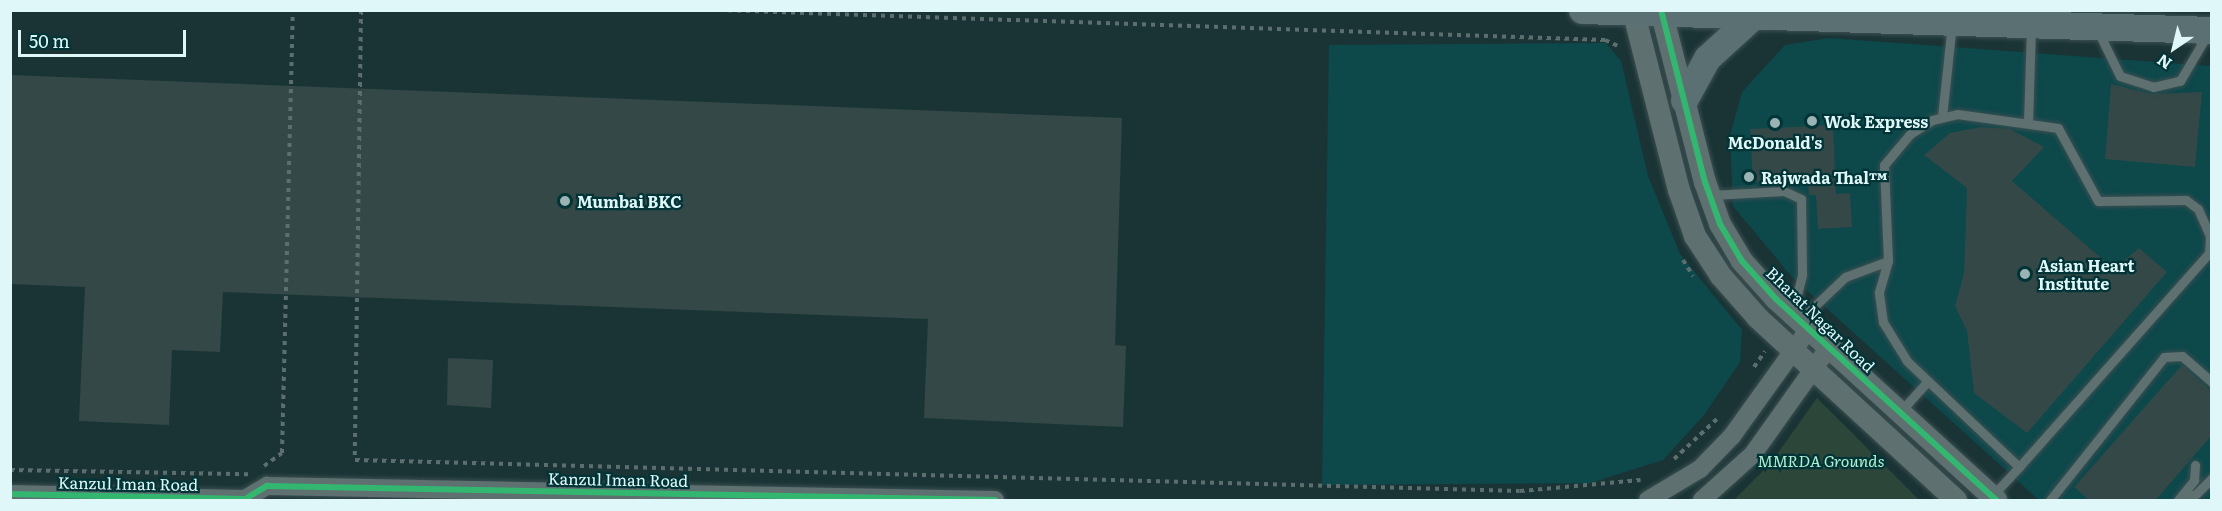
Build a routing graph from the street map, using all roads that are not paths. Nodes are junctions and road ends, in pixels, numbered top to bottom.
1 (1582, 10) edge
2 (1634, 11) edge
3 (1661, 12) edge
4 (1753, 16) junction
5 (1953, 22) junction
6 (2031, 25) junction
7 (2097, 27) junction
8 (2210, 30) edge
9 (1684, 100) junction
10 (1942, 117) junction
11 (2028, 123) junction
12 (1709, 195) junction
13 (1888, 261) junction
14 (1800, 321) junction
15 (1829, 347) junction
16 (1794, 351) junction
17 (1814, 370) junction
18 (2211, 382) edge
19 (1926, 383) junction
20 (1900, 412) junction
21 (2194, 465) dead end
22 (2019, 467) junction
23 (2211, 478) edge
24 (10, 494) edge
25 (588, 496) edge
26 (1994, 498) edge
27 (2056, 498) edge
28 (246, 500) edge
29 (995, 501) edge
30 (1648, 501) edge
31 (1702, 501) edge
32 (1956, 501) edge
33 (2179, 501) edge

1 - 2 main road
2 - 3 main road
2 - 16 street
3 - 4 main road
3 - 9 street, Bharat Nagar Road
4 - 5 main road
4 - 9 main road
5 - 6 main road
5 - 10 lane
6 - 7 main road
6 - 11 lane
7 - 8 main road
7 - 8 lane
9 - 12 street, Bharat Nagar Road
10 - 11 lane
10 - 13 lane
11 - 22 lane
12 - 14 street, Bharat Nagar Road
12 - 14 lane
13 - 14 lane
13 - 19 lane
14 - 15 street, Bharat Nagar Road
14 - 16 street
15 - 17 street
15 - 20 street, Bharat Nagar Road
16 - 17 street
16 - 30 street
17 - 31 street
17 - 32 street
18 - 27 lane
19 - 20 lane
19 - 22 lane
20 - 26 street, Bharat Nagar Road
21 - 33 lane
22 - 26 lane
23 - 33 lane
24 - 28 street, Kanzul Iman Road
25 - 28 street, Kanzul Iman Road
25 - 29 street, Kanzul Iman Road

